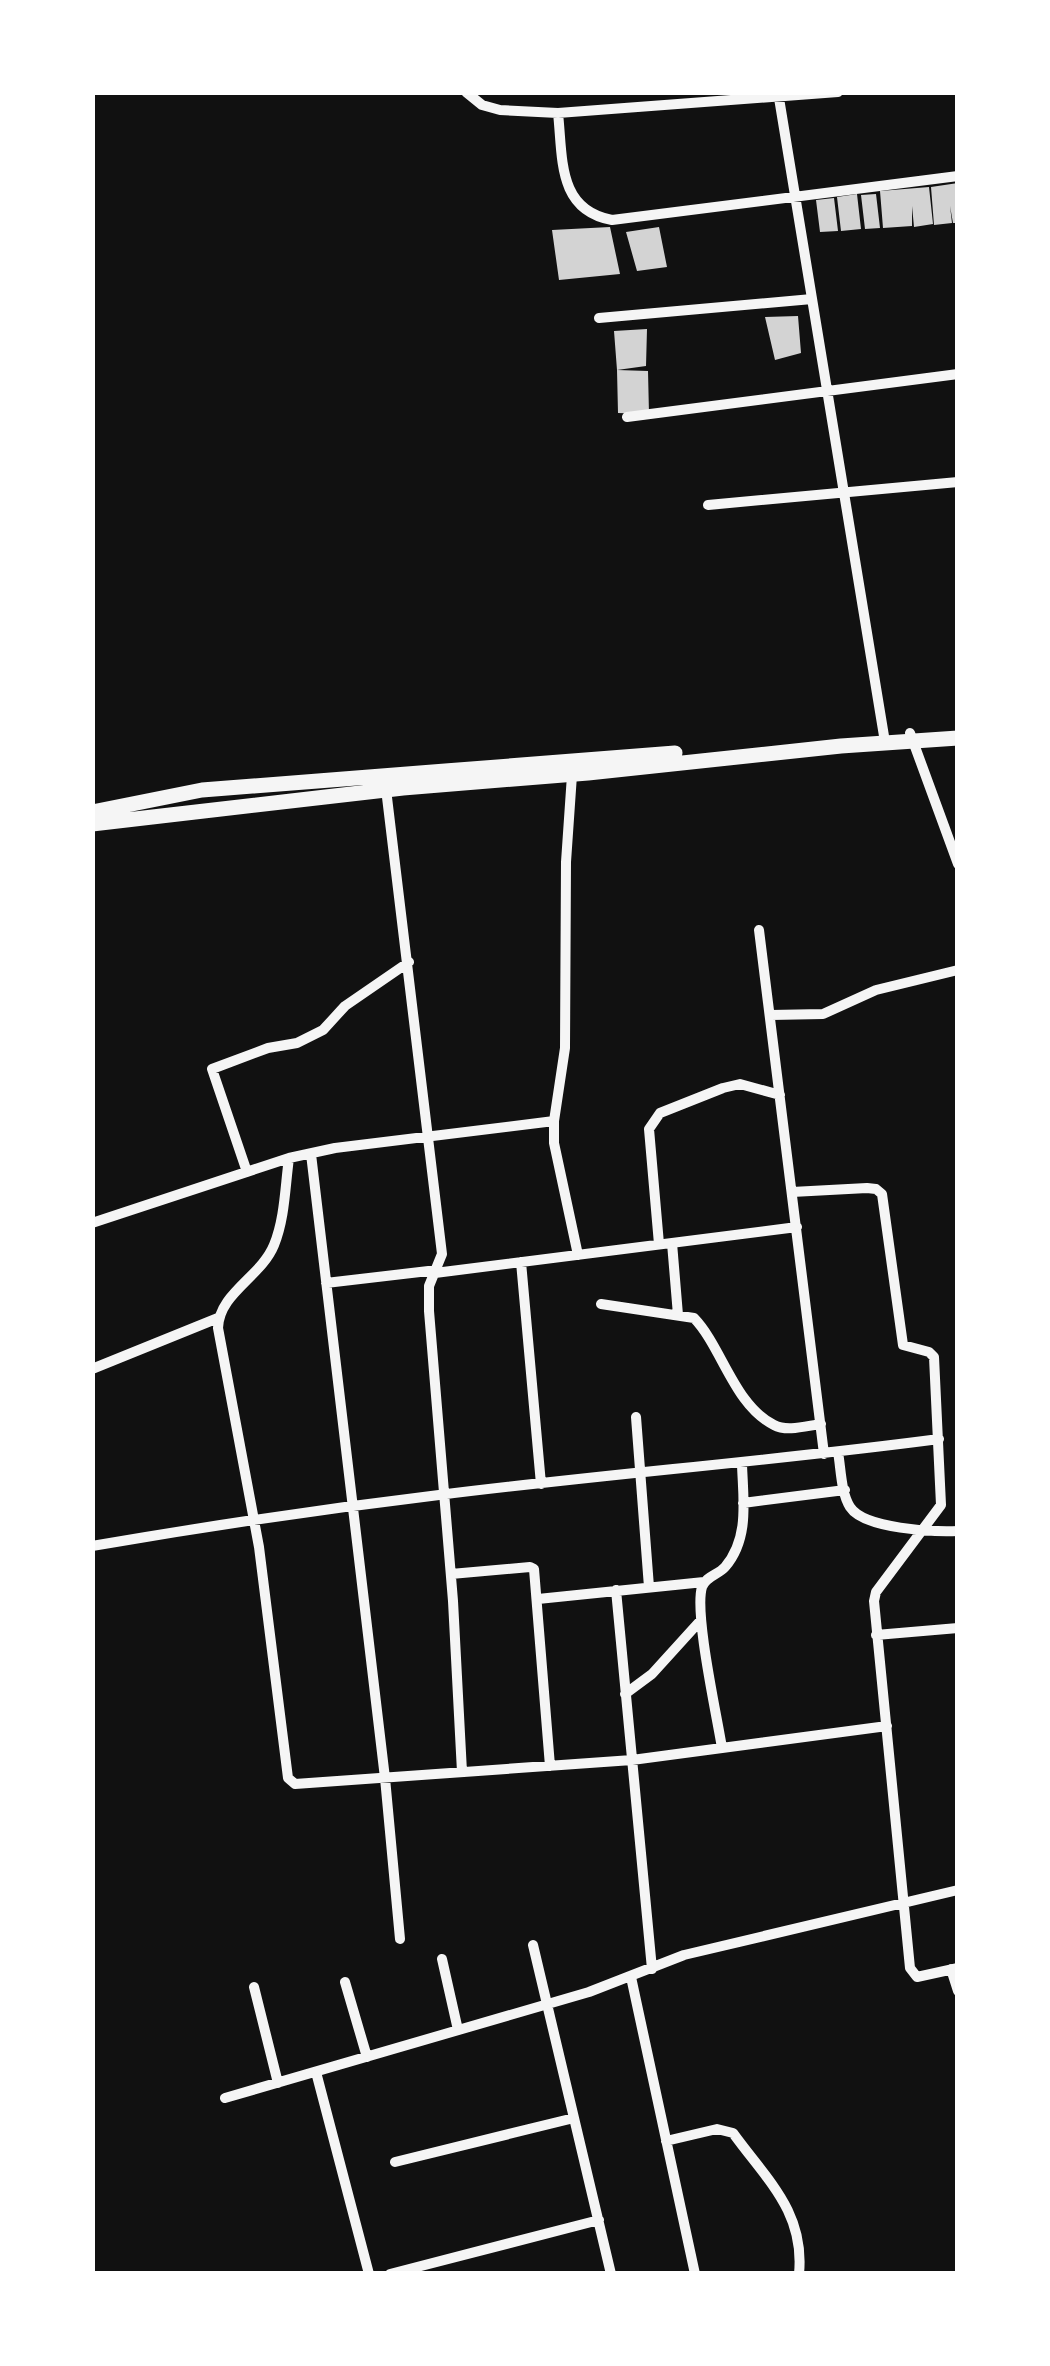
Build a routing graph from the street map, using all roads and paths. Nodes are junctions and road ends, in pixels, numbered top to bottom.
1 (466, 92) edge
2 (838, 92) edge
3 (779, 95) edge
4 (558, 113) junction
5 (958, 176) edge
6 (796, 198) junction
7 (812, 299) junction
8 (599, 318) dead end
9 (958, 374) edge
10 (826, 389) junction
11 (627, 418) dead end
12 (958, 482) edge
13 (843, 493) junction
14 (708, 505) dead end
15 (958, 730) edge
16 (884, 736) junction
17 (912, 737) junction
18 (958, 738) edge
19 (572, 774) junction
20 (386, 789) junction
21 (92, 812) edge
22 (92, 824) edge
23 (958, 864) edge
24 (758, 930) dead end
25 (408, 962) junction
26 (958, 970) edge
27 (771, 1015) junction
28 (780, 1094) junction
29 (554, 1121) junction
30 (427, 1138) junction
31 (310, 1154) junction
32 (289, 1158) junction
33 (248, 1172) junction
34 (792, 1192) junction
35 (92, 1223) edge
36 (797, 1226) junction
37 (672, 1242) junction
38 (660, 1244) junction
39 (578, 1255) junction
40 (521, 1262) junction
41 (436, 1272) junction
42 (326, 1283) junction
43 (601, 1304) dead end
44 (678, 1315) junction
45 (218, 1318) junction
46 (92, 1368) edge
47 (636, 1417) dead end
48 (821, 1424) junction
49 (939, 1439) junction
50 (838, 1452) junction
51 (824, 1454) junction
52 (742, 1464) junction
53 (638, 1474) junction
54 (541, 1484) junction
55 (845, 1490) junction
56 (444, 1494) junction
57 (743, 1503) junction
58 (352, 1506) junction
59 (254, 1518) junction
60 (958, 1531) edge
61 (924, 1532) junction
62 (92, 1546) edge
63 (450, 1574) junction
64 (704, 1582) junction
65 (649, 1587) junction
66 (616, 1590) junction
67 (538, 1600) junction
68 (702, 1619) junction
69 (958, 1628) edge
70 (876, 1635) junction
71 (625, 1694) junction
72 (887, 1726) junction
73 (722, 1748) junction
74 (632, 1760) junction
75 (550, 1766) junction
76 (462, 1772) junction
77 (385, 1778) junction
78 (958, 1890) edge
79 (905, 1904) junction
80 (400, 1939) dead end
81 (533, 1945) dead end
82 (442, 1958) dead end
83 (652, 1968) junction
84 (954, 1968) edge
85 (631, 1978) junction
86 (345, 1982) dead end
87 (254, 1987) dead end
88 (958, 1991) edge
89 (547, 2004) junction
90 (458, 2030) junction
91 (366, 2057) junction
92 (316, 2072) junction
93 (278, 2083) junction
94 (225, 2098) dead end
95 (574, 2118) junction
96 (666, 2141) junction
97 (395, 2162) dead end
98 (598, 2220) junction
99 (369, 2274) edge
100 (390, 2274) edge
101 (612, 2274) edge
102 (695, 2274) edge
103 (799, 2274) edge

1 - 4 street
2 - 3 street
3 - 4 street
3 - 6 street
4 - 6 street
5 - 6 street
6 - 7 street
7 - 8 street
7 - 10 street
9 - 10 street
10 - 11 street
10 - 13 street
12 - 13 street
13 - 14 street
13 - 16 street
15 - 17 main road
16 - 17 main road
16 - 21 main road
17 - 18 main road
17 - 19 main road
17 - 23 street
19 - 20 main road
19 - 29 street
20 - 22 main road
20 - 25 street
24 - 27 street
25 - 30 street
25 - 33 street
26 - 27 street
27 - 28 street
28 - 34 street
28 - 38 street
29 - 30 street
29 - 39 street
30 - 31 street
30 - 41 street
31 - 32 street
31 - 42 street
32 - 33 street
32 - 45 street
33 - 35 street
34 - 36 street
34 - 49 street
36 - 37 street
36 - 48 street
37 - 38 street
37 - 44 street
38 - 39 street
39 - 40 street
40 - 41 street
40 - 54 street
41 - 42 street
41 - 56 street
42 - 58 street
43 - 44 street
44 - 48 street
45 - 46 street
45 - 59 street
47 - 53 street
48 - 51 street
49 - 50 street
49 - 61 street
50 - 51 street
50 - 55 street
51 - 52 street
52 - 53 street
52 - 57 street
53 - 54 street
53 - 65 street
54 - 56 street
55 - 57 street
55 - 61 street
56 - 58 street
56 - 63 street
57 - 64 street
58 - 59 street
58 - 77 street
59 - 62 street
59 - 77 street
60 - 61 street
61 - 70 street
63 - 67 street
63 - 76 street
64 - 65 street
64 - 68 street
65 - 66 street
66 - 67 street
66 - 71 street
67 - 75 street
68 - 71 street
68 - 73 street
69 - 70 street
70 - 72 street
71 - 74 street
72 - 73 street
72 - 79 street
73 - 74 street
74 - 75 street
74 - 83 street
75 - 76 street
76 - 77 street
77 - 80 street
78 - 79 street
79 - 83 street
79 - 84 street
81 - 89 street
82 - 90 street
83 - 85 street
84 - 88 street
85 - 89 street
85 - 96 street
86 - 91 street
87 - 93 street
89 - 90 street
89 - 95 street
90 - 91 street
91 - 92 street
92 - 93 street
92 - 99 street
93 - 94 street
95 - 97 street
95 - 98 street
96 - 102 street
96 - 103 street
98 - 100 street
98 - 101 street

